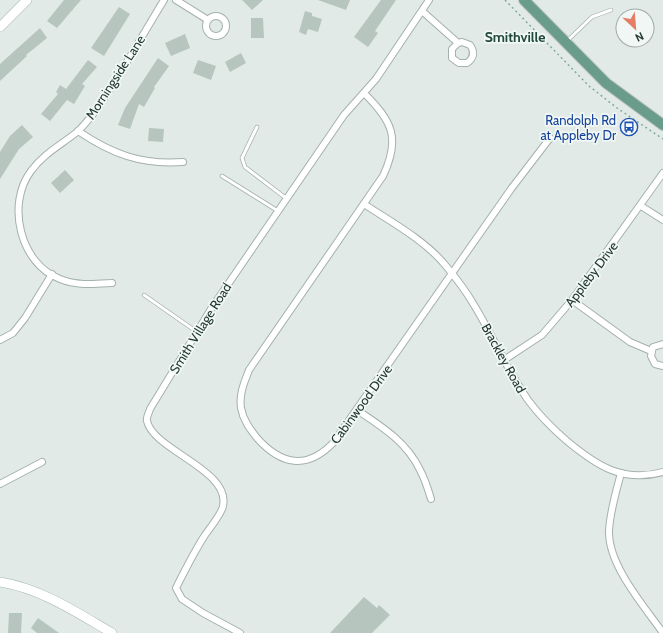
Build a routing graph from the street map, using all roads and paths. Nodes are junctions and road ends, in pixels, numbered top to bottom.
1 (27, 0) edge
2 (164, 0) edge
3 (176, 0) edge
4 (429, 0) edge
5 (505, 0) edge
6 (524, 0) edge
7 (611, 10) dead end
8 (422, 11) junction
9 (208, 20) dead end
10 (0, 27) edge
11 (458, 43) dead end
12 (566, 43) junction
13 (364, 93) junction
14 (663, 125) edge
15 (257, 127) dead end
16 (78, 131) junction
17 (550, 138) dead end
18 (663, 138) edge
19 (183, 162) dead end
20 (663, 173) edge
21 (222, 176) dead end
22 (287, 199) junction
23 (364, 204) junction
24 (641, 206) junction
25 (278, 211) junction
26 (663, 220) edge
27 (452, 273) junction
28 (52, 274) junction
29 (112, 283) dead end
30 (144, 295) dead end
31 (572, 300) junction
32 (197, 332) junction
33 (0, 340) edge
34 (663, 344) edge
35 (651, 351) junction
36 (504, 360) junction
37 (663, 366) edge
38 (358, 410) junction
39 (42, 462) dead end
40 (663, 472) edge
41 (621, 473) junction
42 (0, 484) edge
43 (431, 499) dead end
44 (0, 582) edge
45 (112, 633) edge
46 (240, 633) edge
47 (663, 633) edge

1 - 10 street
2 - 16 street, Morningside Lane
3 - 9 street
4 - 8 street, Smith Village Road
5 - 18 path
6 - 12 main road
7 - 12 lane
8 - 11 street
8 - 13 street, Smith Village Road
12 - 14 main road
13 - 22 street, Smith Village Road
13 - 23 street, Cabinwood Drive
15 - 22 lane
16 - 19 street
16 - 28 street, Morningside Lane
17 - 27 street, Cabinwood Drive
20 - 24 street, Appleby Drive
21 - 25 lane
22 - 25 street, Smith Village Road
23 - 27 street, Brackley Road
23 - 38 street, Cabinwood Drive
24 - 26 street
24 - 31 street, Appleby Drive
25 - 32 street, Smith Village Road
27 - 36 street, Brackley Road
27 - 38 street, Cabinwood Drive
28 - 29 street, Morningside Lane
28 - 33 street
30 - 32 lane
31 - 35 street
31 - 36 street, Appleby Drive
32 - 46 street, Smith Village Road
34 - 35 street
35 - 37 street
36 - 41 street, Brackley Road
38 - 43 street
39 - 42 street
40 - 41 street, Brackley Road
41 - 47 street
44 - 45 street

